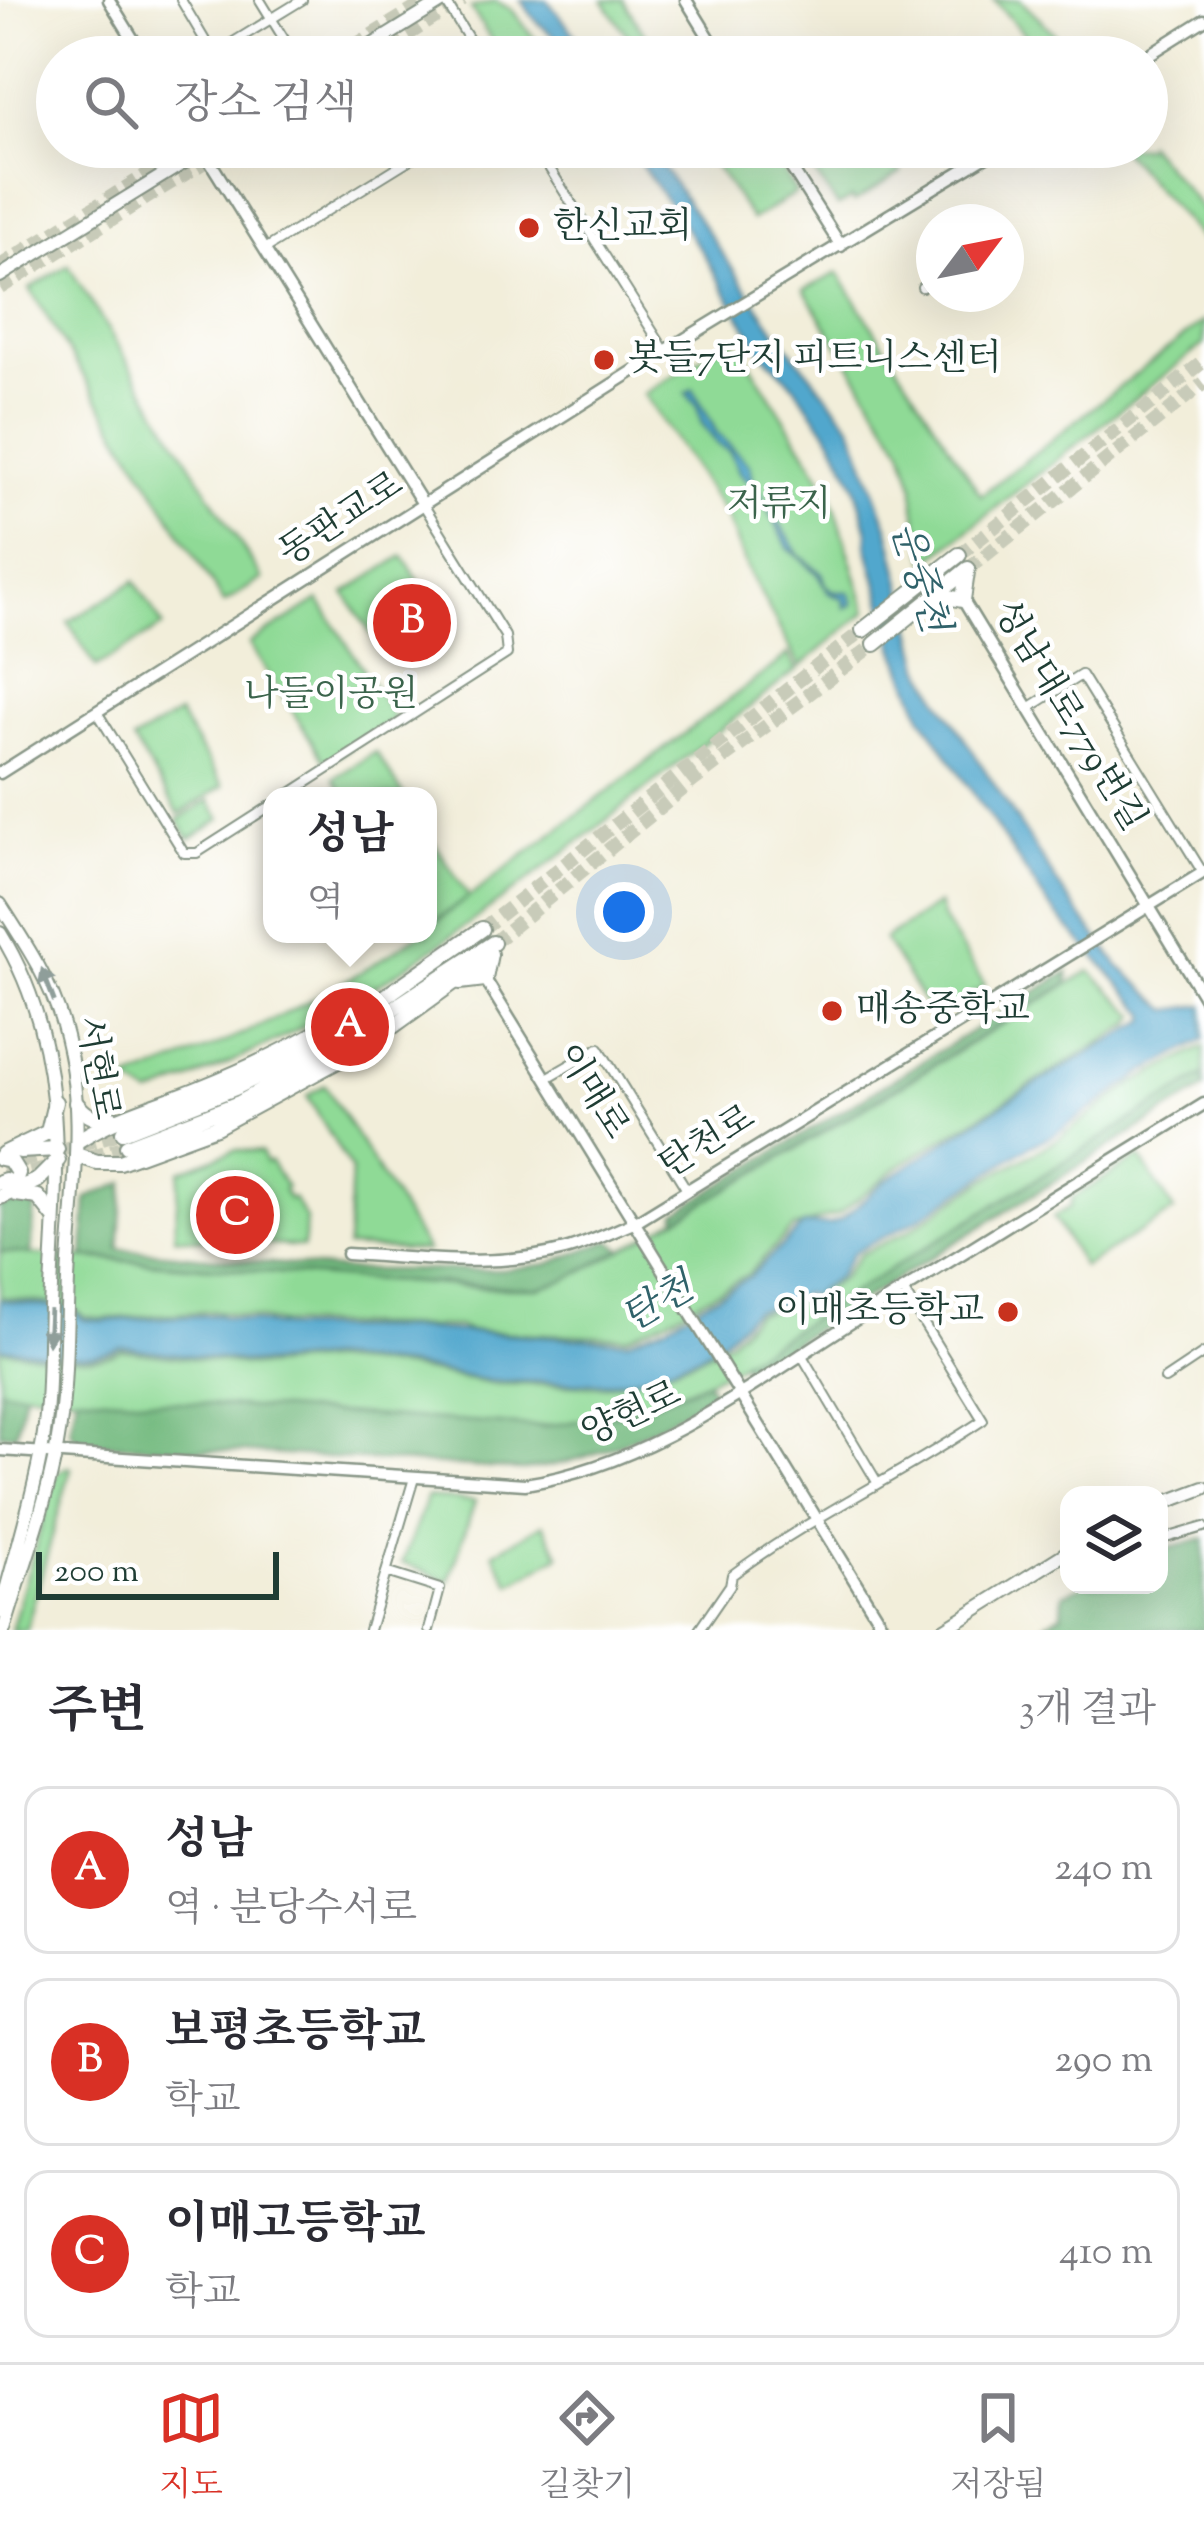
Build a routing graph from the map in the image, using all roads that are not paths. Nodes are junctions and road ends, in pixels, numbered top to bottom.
1 (109, 0) edge
2 (181, 0) edge
3 (260, 0) edge
4 (302, 0) edge
5 (445, 0) edge
6 (686, 0) edge
7 (272, 19) junction
8 (1204, 20) edge
9 (131, 36) edge
10 (200, 36) edge
11 (244, 36) edge
12 (283, 36) edge
13 (387, 36) edge
14 (467, 36) edge
15 (709, 36) edge
16 (1168, 43) edge
17 (172, 168) edge
18 (216, 168) edge
19 (396, 168) edge
20 (549, 168) edge
21 (791, 168) edge
22 (967, 168) edge
23 (841, 246) junction
24 (263, 250) junction
25 (0, 276) edge
26 (665, 351) junction
27 (423, 504) junction
28 (958, 555) tunnel mouth
29 (947, 591) junction
30 (963, 600) junction
31 (869, 625) tunnel mouth
32 (878, 642) tunnel mouth
33 (1029, 708) junction
34 (97, 712) junction
35 (0, 773) edge
36 (300, 787) edge
37 (263, 811) edge
38 (1204, 873) edge
39 (0, 904) edge
40 (1148, 907) junction
41 (482, 929) tunnel mouth
42 (0, 933) edge
43 (494, 946) junction
44 (485, 979) junction
45 (450, 987) junction
46 (1204, 997) edge
47 (548, 1078) junction
48 (55, 1102) junction
49 (76, 1103) junction
50 (1204, 1104) edge
51 (125, 1132) junction
52 (68, 1152) junction
53 (2, 1175) edge
54 (687, 1190) junction
55 (53, 1216) junction
56 (637, 1222) junction
57 (347, 1254) dead end
58 (903, 1290) junction
59 (1204, 1353) edge
60 (801, 1354) junction
61 (1165, 1379) dead end
62 (741, 1394) junction
63 (0, 1450) edge
64 (49, 1451) junction
65 (414, 1478) junction
66 (877, 1482) junction
67 (1204, 1488) edge
68 (1168, 1502) edge
69 (818, 1521) junction
70 (1204, 1527) edge
71 (1168, 1537) edge
72 (1060, 1557) edge
73 (1060, 1563) edge
74 (1048, 1565) junction
75 (386, 1572) junction
76 (0, 1612) edge
77 (4, 1630) edge
78 (369, 1630) edge
79 (429, 1630) edge
80 (699, 1630) edge
81 (885, 1630) edge
82 (944, 1630) edge

1 - 9 main road
2 - 10 street
3 - 7 street
4 - 7 street
5 - 13 main road
5 - 14 street
6 - 15 main road
7 - 11 street
7 - 12 street
8 - 16 main road
17 - 25 main road
18 - 24 main road
19 - 24 street
20 - 26 street
21 - 23 main road
22 - 23 main road
23 - 26 main road, 동판교로
24 - 27 main road
26 - 27 main road, 동판교로
27 - 34 main road, 동판교로
27 - 36 street
28 - 31 highway
29 - 30 highway
29 - 30 highway
29 - 32 highway
30 - 33 main road, 성남대로779번길
33 - 38 street
33 - 40 main road, 성남대로779번길
34 - 35 main road, 동판교로
34 - 37 street
38 - 40 main road
49 -> 39 main road, 서현로
40 - 46 main road, 성남대로779번길
40 - 54 main road, 탄천로
41 - 51 highway
42 - 48 main road, 서현로
43 - 44 highway
43 - 45 highway
43 - 51 highway
44 - 45 highway
44 - 47 main road, 이매로
45 - 52 highway
47 - 54 street
47 - 56 main road, 이매로
48 - 52 main road, 서현로
48 - 53 highway
49 - 51 highway
49 - 52 main road, 서현로
50 - 58 main road, 양현로
51 - 52 highway
52 - 53 highway
52 - 53 highway
52 - 55 main road, 서현로
52 - 64 main road, 서현로
53 - 55 highway
54 - 56 main road, 탄천로
55 -> 64 main road, 서현로
56 - 57 main road, 탄천로
56 - 62 main road, 이매로
58 - 60 main road, 양현로
58 - 66 street
59 - 61 street
60 - 62 main road, 양현로
60 - 66 street
62 - 65 main road, 양현로
62 - 69 main road
63 - 64 main road, 양현로
64 - 65 main road, 양현로
64 - 76 main road
64 - 77 main road
65 - 75 street
66 - 69 street
67 - 68 main road
69 - 80 street
69 - 81 main road
70 - 71 street
72 - 74 main road
73 - 74 street
74 - 82 main road
75 - 78 street
75 - 79 street

